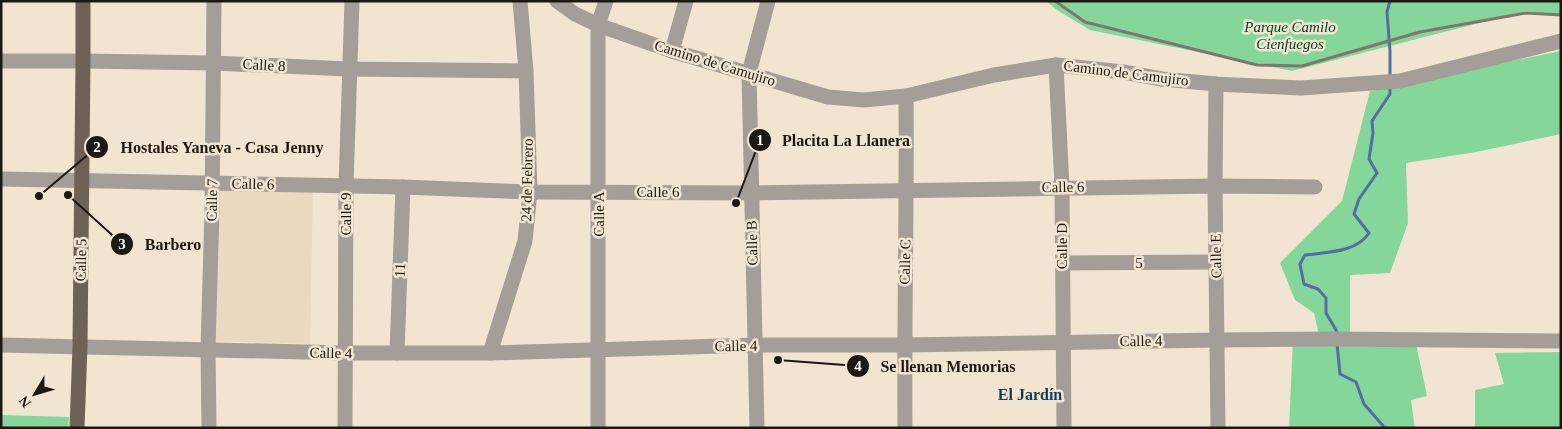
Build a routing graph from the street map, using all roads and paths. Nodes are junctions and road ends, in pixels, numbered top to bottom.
1 (83, 1) edge
2 (214, 1) edge
3 (352, 1) edge
4 (557, 1) edge
5 (606, 1) edge
6 (686, 1) edge
7 (768, 1) edge
8 (524, 2) edge
9 (598, 25) junction
10 (1561, 41) edge
11 (672, 50) junction
12 (1, 61) edge
13 (83, 61) junction
14 (213, 63) junction
15 (1056, 65) junction
16 (349, 69) junction
17 (526, 71) junction
18 (749, 73) junction
19 (1216, 84) junction
20 (906, 96) junction
21 (1, 179) edge
22 (82, 181) junction
23 (212, 184) junction
24 (346, 186) junction
25 (1215, 186) junction
26 (403, 187) junction
27 (1062, 187) junction
28 (1315, 187) dead end
29 (907, 190) junction
30 (530, 192) junction
31 (599, 192) junction
32 (751, 192) junction
33 (1216, 262) junction
34 (1062, 263) junction
35 (1217, 340) junction
36 (1561, 341) edge
37 (1062, 343) junction
38 (1, 345) edge
39 (754, 345) junction
40 (80, 346) junction
41 (904, 346) junction
42 (208, 350) junction
43 (599, 350) junction
44 (346, 353) junction
45 (397, 353) junction
46 (490, 353) junction
47 (77, 428) edge
48 (209, 428) edge
49 (344, 428) edge
50 (598, 428) edge
51 (757, 428) edge
52 (905, 428) edge
53 (1064, 428) edge
54 (1218, 428) edge

1 - 13 main road, Calle 5
2 - 14 street, Calle 7
3 - 16 street, Calle 9
4 - 9 street, Camino de Camujiro
5 - 9 street, Calle A
6 - 11 street
7 - 18 street, Calle B
8 - 17 street, 24 de Febrero
9 - 11 street, Camino de Camujiro
9 - 31 street, Calle A
10 - 19 street, Camino de Camujiro
11 - 18 street, Camino de Camujiro
12 - 13 street, Calle 8
13 - 14 street, Calle 8
13 - 22 main road, Calle 5
14 - 16 street, Calle 8
14 - 23 street, Calle 7
15 - 19 street, Camino de Camujiro
15 - 20 street, Camino de Camujiro
15 - 27 street, Calle D
16 - 17 street, Calle 8
16 - 24 street, Calle 9
17 - 30 street, 24 de Febrero
18 - 20 street, Camino de Camujiro
18 - 32 street, Calle B
19 - 25 street, Calle E
20 - 29 street, Calle C
21 - 22 street, Calle 6
22 - 23 street, Calle 6
22 - 40 main road, Calle 5
23 - 24 street, Calle 6
23 - 42 street, Calle 7
24 - 26 street, Calle 6
24 - 44 street, Calle 9
25 - 27 street, Calle 6
25 - 28 street, Calle 6
25 - 33 street, Calle E
26 - 30 street, Calle 6
26 - 45 street, 11
27 - 29 street, Calle 6
27 - 34 street, Calle D
29 - 32 street, Calle 6
29 - 41 street, Calle C
30 - 31 street, Calle 6
30 - 46 street, 24 de Febrero
31 - 32 street, Calle 6
31 - 43 street, Calle A
32 - 39 street, Calle B
33 - 34 street, 5
33 - 35 street, Calle E
34 - 37 street, Calle D
35 - 36 street, Calle 4
35 - 37 street, Calle 4
35 - 54 street, Calle E
37 - 41 street, Calle 4
37 - 53 street, Calle D
38 - 40 street, Calle 4
39 - 41 street, Calle 4
39 - 43 street, Calle 4
39 - 51 street, Calle B
40 - 42 street, Calle 4
40 - 47 main road, Calle 5
41 - 52 street, Calle C
42 - 44 street, Calle 4
42 - 48 street, Calle 7
43 - 46 street, Calle 4
43 - 50 street, Calle A
44 - 45 street, Calle 4
44 - 49 street, Calle 9
45 - 46 street, Calle 4

